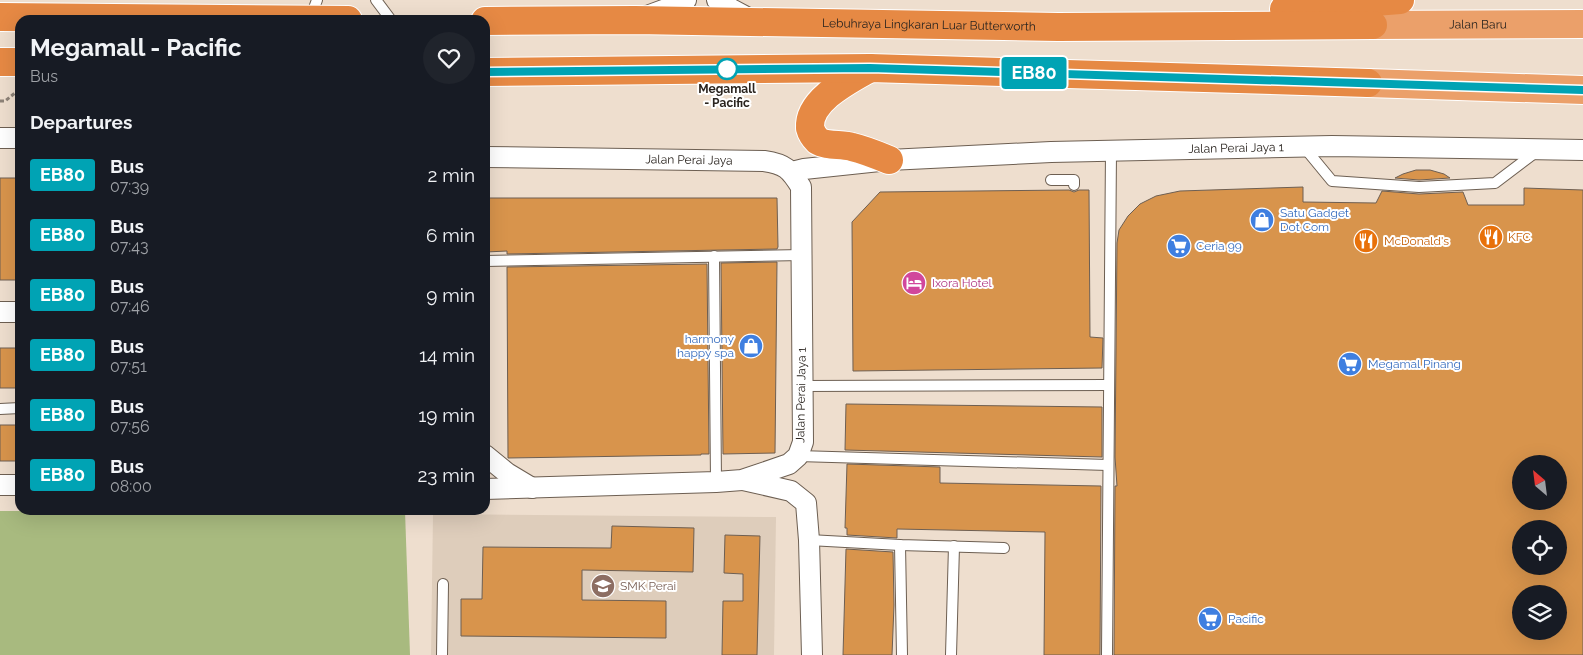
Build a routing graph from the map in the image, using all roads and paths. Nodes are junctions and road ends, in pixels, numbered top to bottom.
1 (317, 0) edge
2 (376, 0) edge
3 (686, 0) edge
4 (717, 0) edge
5 (1400, 0) edge
6 (311, 15) edge
7 (387, 15) edge
8 (0, 17) edge
9 (15, 17) edge
10 (635, 20) junction
11 (490, 21) edge
12 (754, 22) junction
13 (1583, 24) edge
14 (1373, 25) joint
15 (1058, 27) junction
16 (0, 62) edge
17 (15, 62) edge
18 (870, 68) junction
19 (490, 72) edge
20 (1583, 90) edge
21 (15, 93) edge
22 (0, 101) edge
23 (0, 138) edge
24 (15, 138) edge
25 (1304, 147) junction
26 (1540, 150) junction
27 (1583, 150) edge
28 (1111, 151) junction
29 (490, 157) edge
30 (889, 160) junction
31 (792, 172) junction
32 (1052, 180) dead end
33 (1074, 185) dead end
34 (802, 255) junction
35 (714, 256) junction
36 (490, 261) edge
37 (0, 312) edge
38 (15, 312) edge
39 (1109, 385) junction
40 (802, 386) junction
41 (0, 408) edge
42 (15, 408) edge
43 (798, 456) junction
44 (490, 459) edge
45 (1108, 465) junction
46 (742, 480) junction
47 (716, 482) junction
48 (0, 485) edge
49 (15, 485) edge
50 (532, 488) junction
51 (490, 489) edge
52 (809, 540) junction
53 (900, 545) junction
54 (954, 546) junction
55 (1004, 548) dead end
56 (442, 584) dead end
57 (442, 655) edge
58 (812, 655) edge
59 (902, 655) edge
60 (951, 655) edge
61 (1107, 655) edge

1 - 6 lane
2 - 7 lane
3 - 10 street
4 - 12 street
5 - 15 highway
8 - 9 highway
10 - 11 highway, Lebuhraya Lingkaran Luar Butterworth
10 - 12 highway, Lebuhraya Lingkaran Luar Butterworth
12 - 15 highway, Lebuhraya Lingkaran Luar Butterworth
13 - 14 highway, Jalan Baru
14 - 15 highway, Lebuhraya Lingkaran Luar Butterworth
16 - 17 highway
18 - 19 highway
18 - 20 highway
18 - 30 highway
21 - 22 path
23 - 24 street
25 - 26 street, Jalan Perai Jaya 1
25 - 26 lane
25 - 28 street, Jalan Perai Jaya 1
26 - 27 street, Jalan Perai Jaya 1
28 - 30 street, Jalan Perai Jaya 1
28 - 39 lane
29 - 31 street, Jalan Perai Jaya
30 - 31 street
31 - 34 street, Jalan Perai Jaya 1
32 - 33 lane
34 - 35 lane
34 - 40 street, Jalan Perai Jaya 1
35 - 36 lane
35 - 47 lane
37 - 38 street
39 - 40 lane
39 - 45 lane
40 - 43 street, Jalan Perai Jaya 1
41 - 42 lane
43 - 45 lane
43 - 46 street, Jalan Perai Jaya 1
44 - 50 street
45 - 61 lane
46 - 47 street
46 - 52 street
47 - 50 street
48 - 49 street
50 - 51 street
52 - 53 lane
52 - 58 street
53 - 54 lane
53 - 59 lane
54 - 55 lane
54 - 60 lane
56 - 57 lane

